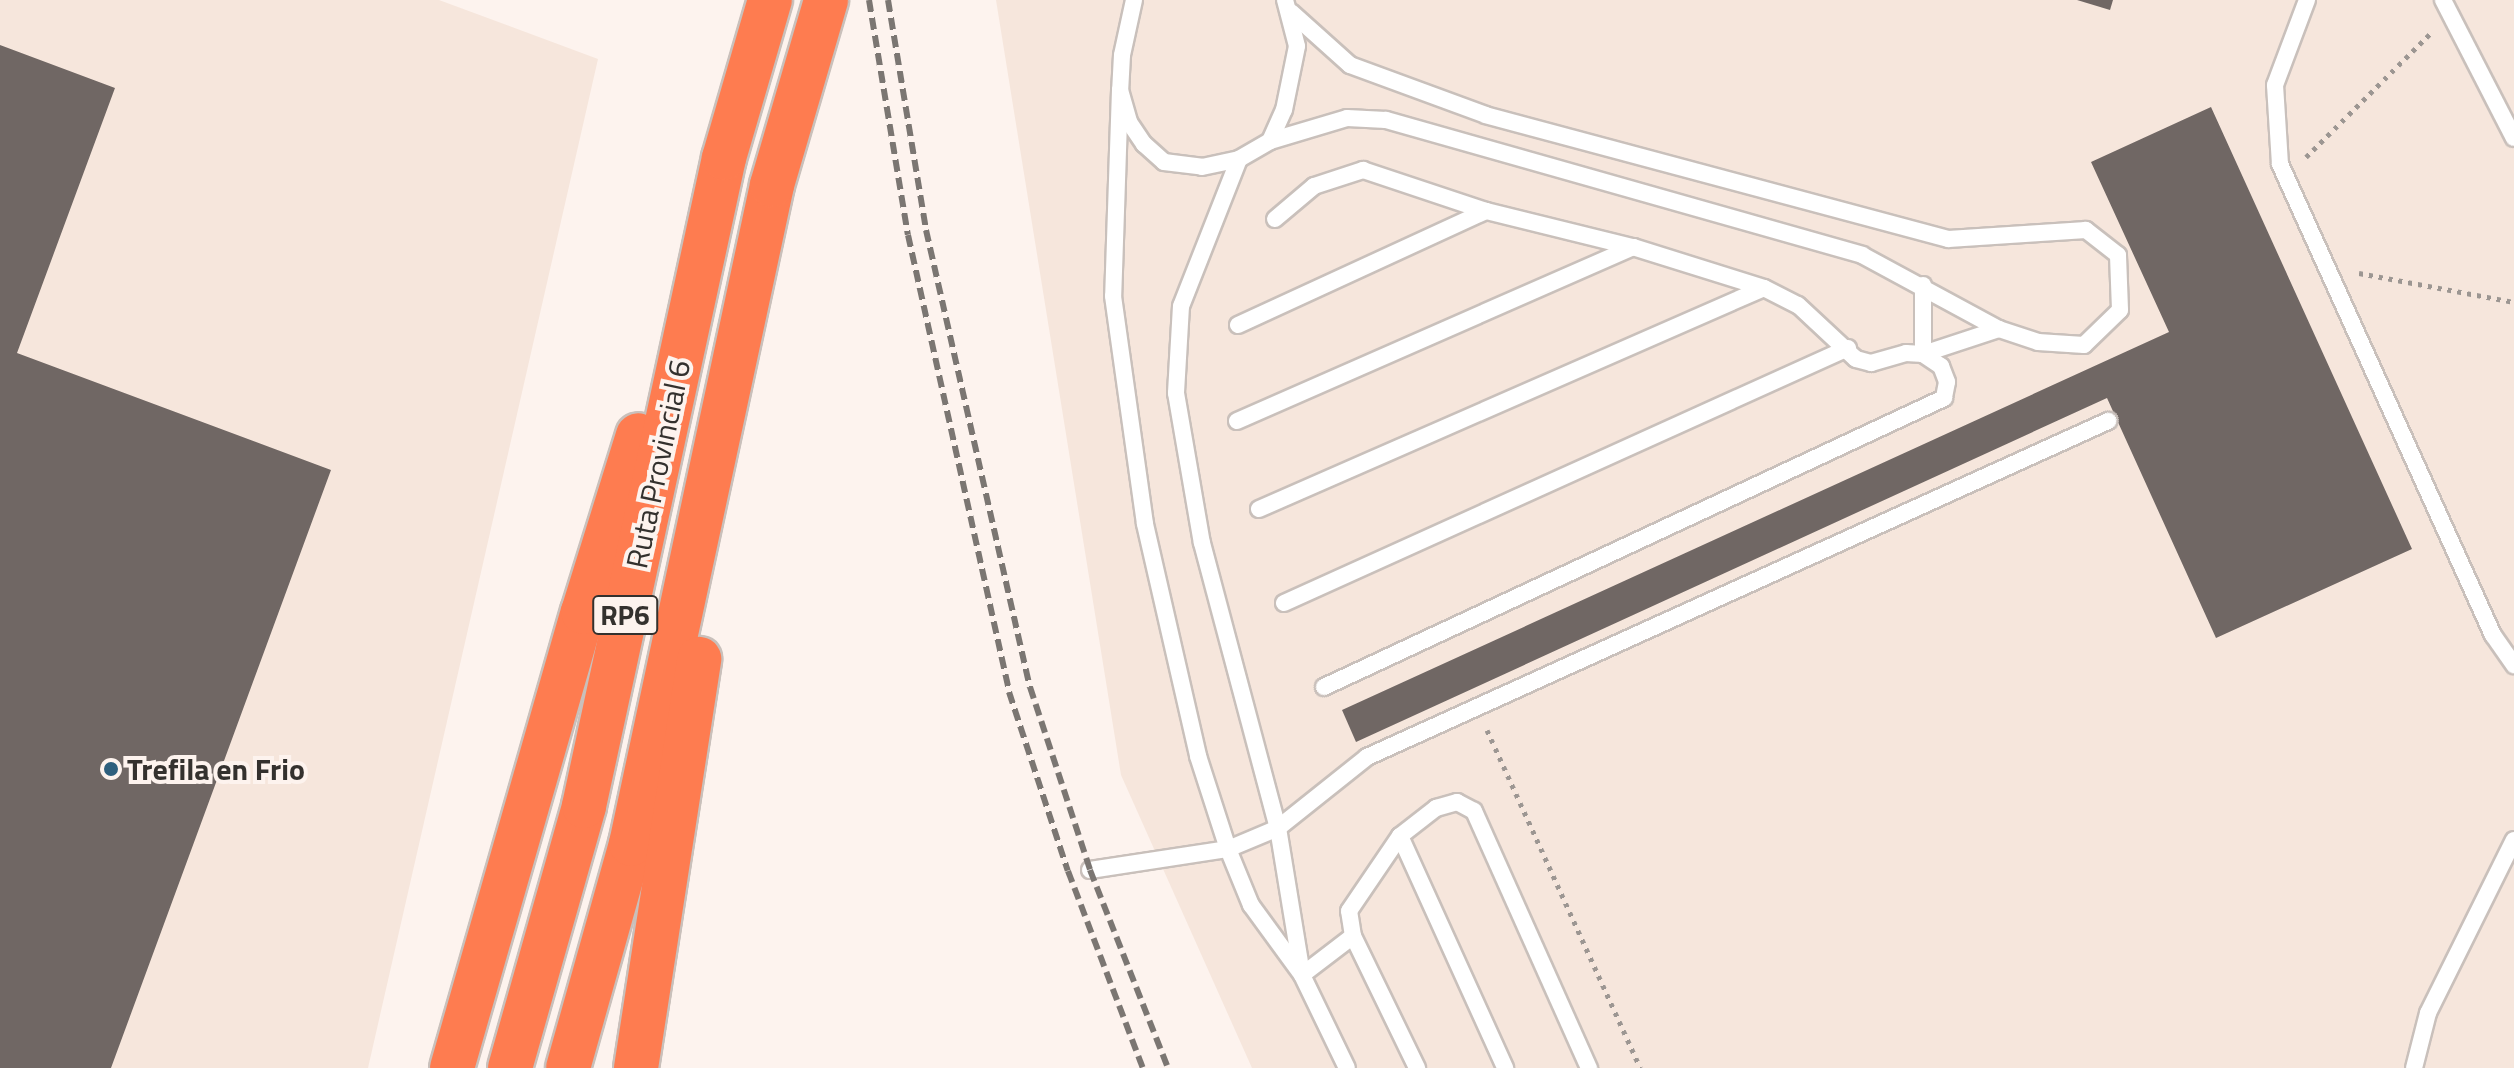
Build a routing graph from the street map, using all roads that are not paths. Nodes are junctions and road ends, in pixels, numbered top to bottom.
1 (770, 0) edge
2 (826, 0) edge
3 (1134, 0) edge
4 (2307, 0) edge
5 (1288, 6) edge
6 (2446, 7) edge
7 (1120, 90) junction
8 (2514, 138) edge
9 (1270, 141) junction
10 (724, 158) junction
11 (1239, 159) junction
12 (772, 185) junction
13 (1486, 211) junction
14 (1275, 219) dead end
15 (1633, 247) junction
16 (1923, 285) junction
17 (1764, 288) junction
18 (1238, 325) dead end
19 (1999, 329) junction
20 (1848, 348) junction
21 (1923, 354) junction
22 (1237, 421) dead end
23 (2108, 421) dead end
24 (1259, 509) dead end
25 (1284, 603) dead end
26 (2514, 665) edge
27 (1324, 687) dead end
28 (1278, 828) junction
29 (1400, 836) junction
30 (2514, 840) edge
31 (1228, 849) junction
32 (1090, 870) dead end
33 (1353, 936) junction
34 (1302, 975) junction
35 (452, 1068) edge
36 (510, 1068) edge
37 (568, 1068) edge
38 (636, 1068) edge
39 (1347, 1068) edge
40 (1417, 1068) edge
41 (1505, 1068) edge
42 (1589, 1068) edge
43 (2414, 1068) edge

1 - 10 highway, Ruta Provincial 6 / RP6
2 - 12 highway, Ruta Provincial 6 / RP6
3 - 7 lane
4 - 26 lane
5 - 9 lane
5 - 19 lane
6 - 8 lane
7 - 11 lane
7 - 31 lane
9 - 11 lane
9 - 16 lane
10 - 35 highway
10 - 36 highway, Ruta Provincial 6 / RP6
11 - 28 lane
12 - 37 highway, Ruta Provincial 6 / RP6
12 - 38 highway
13 - 14 lane
13 - 15 lane
13 - 18 lane
15 - 17 lane
15 - 22 lane
16 - 19 lane
16 - 21 lane
17 - 20 lane
17 - 24 lane
19 - 21 lane
20 - 21 lane
20 - 25 lane
21 - 27 lane
23 - 28 lane
28 - 31 lane
28 - 34 lane
29 - 33 lane
29 - 41 lane
29 - 42 lane
30 - 43 lane
31 - 32 lane
31 - 34 lane
33 - 34 lane
33 - 40 lane
34 - 39 lane

